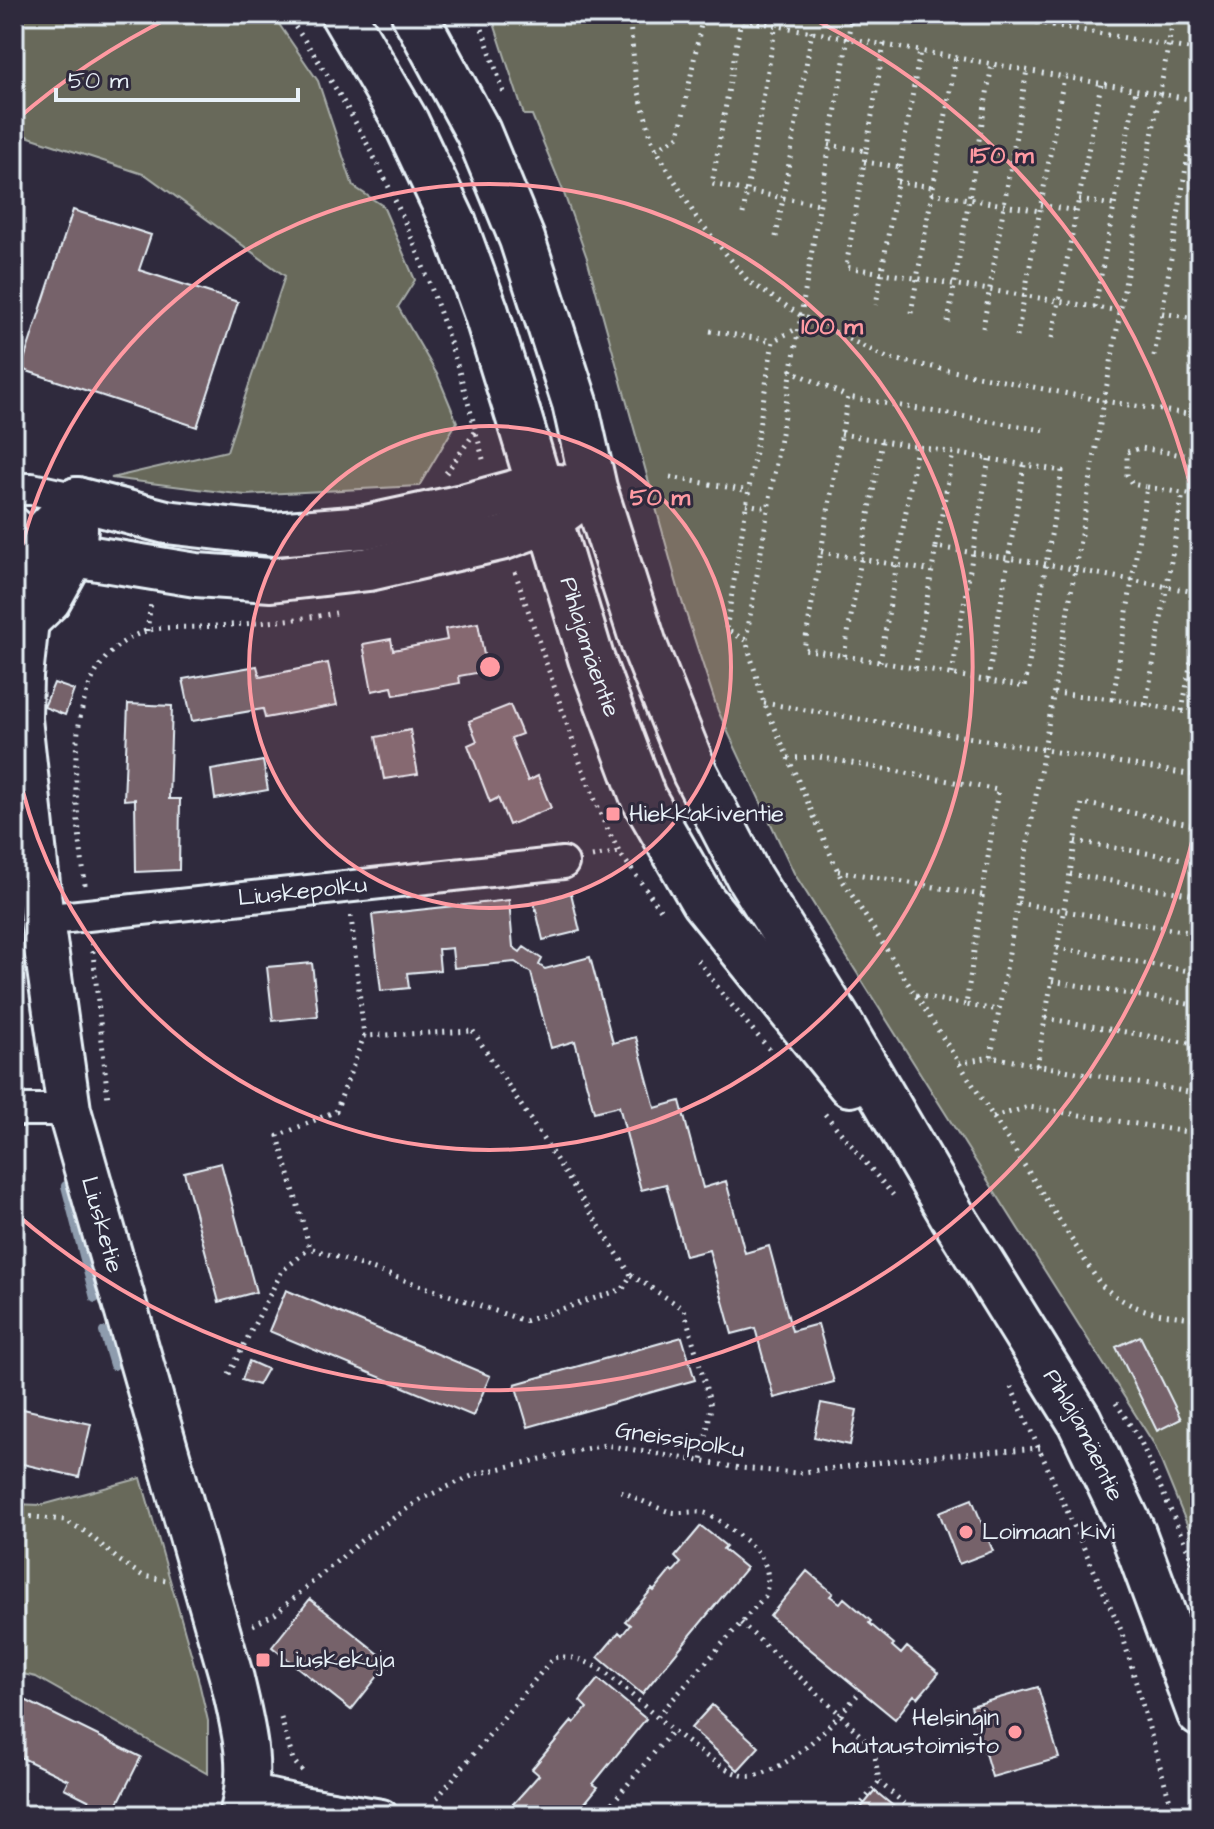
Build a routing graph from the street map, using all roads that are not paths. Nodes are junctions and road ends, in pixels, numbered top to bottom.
1 (343, 14) edge
2 (414, 14) edge
3 (594, 488) junction
4 (14, 489) edge
5 (77, 499) junction
6 (544, 503) junction
7 (42, 539) edge
8 (563, 863) dead end
9 (42, 920) junction
10 (14, 1110) edge
11 (69, 1110) junction
12 (952, 1215) junction
13 (1200, 1714) edge
14 (245, 1802) edge
15 (382, 1815) edge

1 - 6 main road, Pihlajamäentie
2 - 3 main road, Pihlajamäentie
3 - 6 street
3 - 12 main road, Pihlajamäentie
4 - 5 street
5 - 6 street
5 - 7 street, Liusketie
6 - 7 street
6 - 12 main road, Pihlajamäentie
7 - 9 street, Liusketie
8 - 9 street, Liuskepolku
9 - 11 street, Liusketie
10 - 11 street
11 - 14 street, Liusketie
12 - 13 main road, Pihlajamäentie
14 - 15 street

